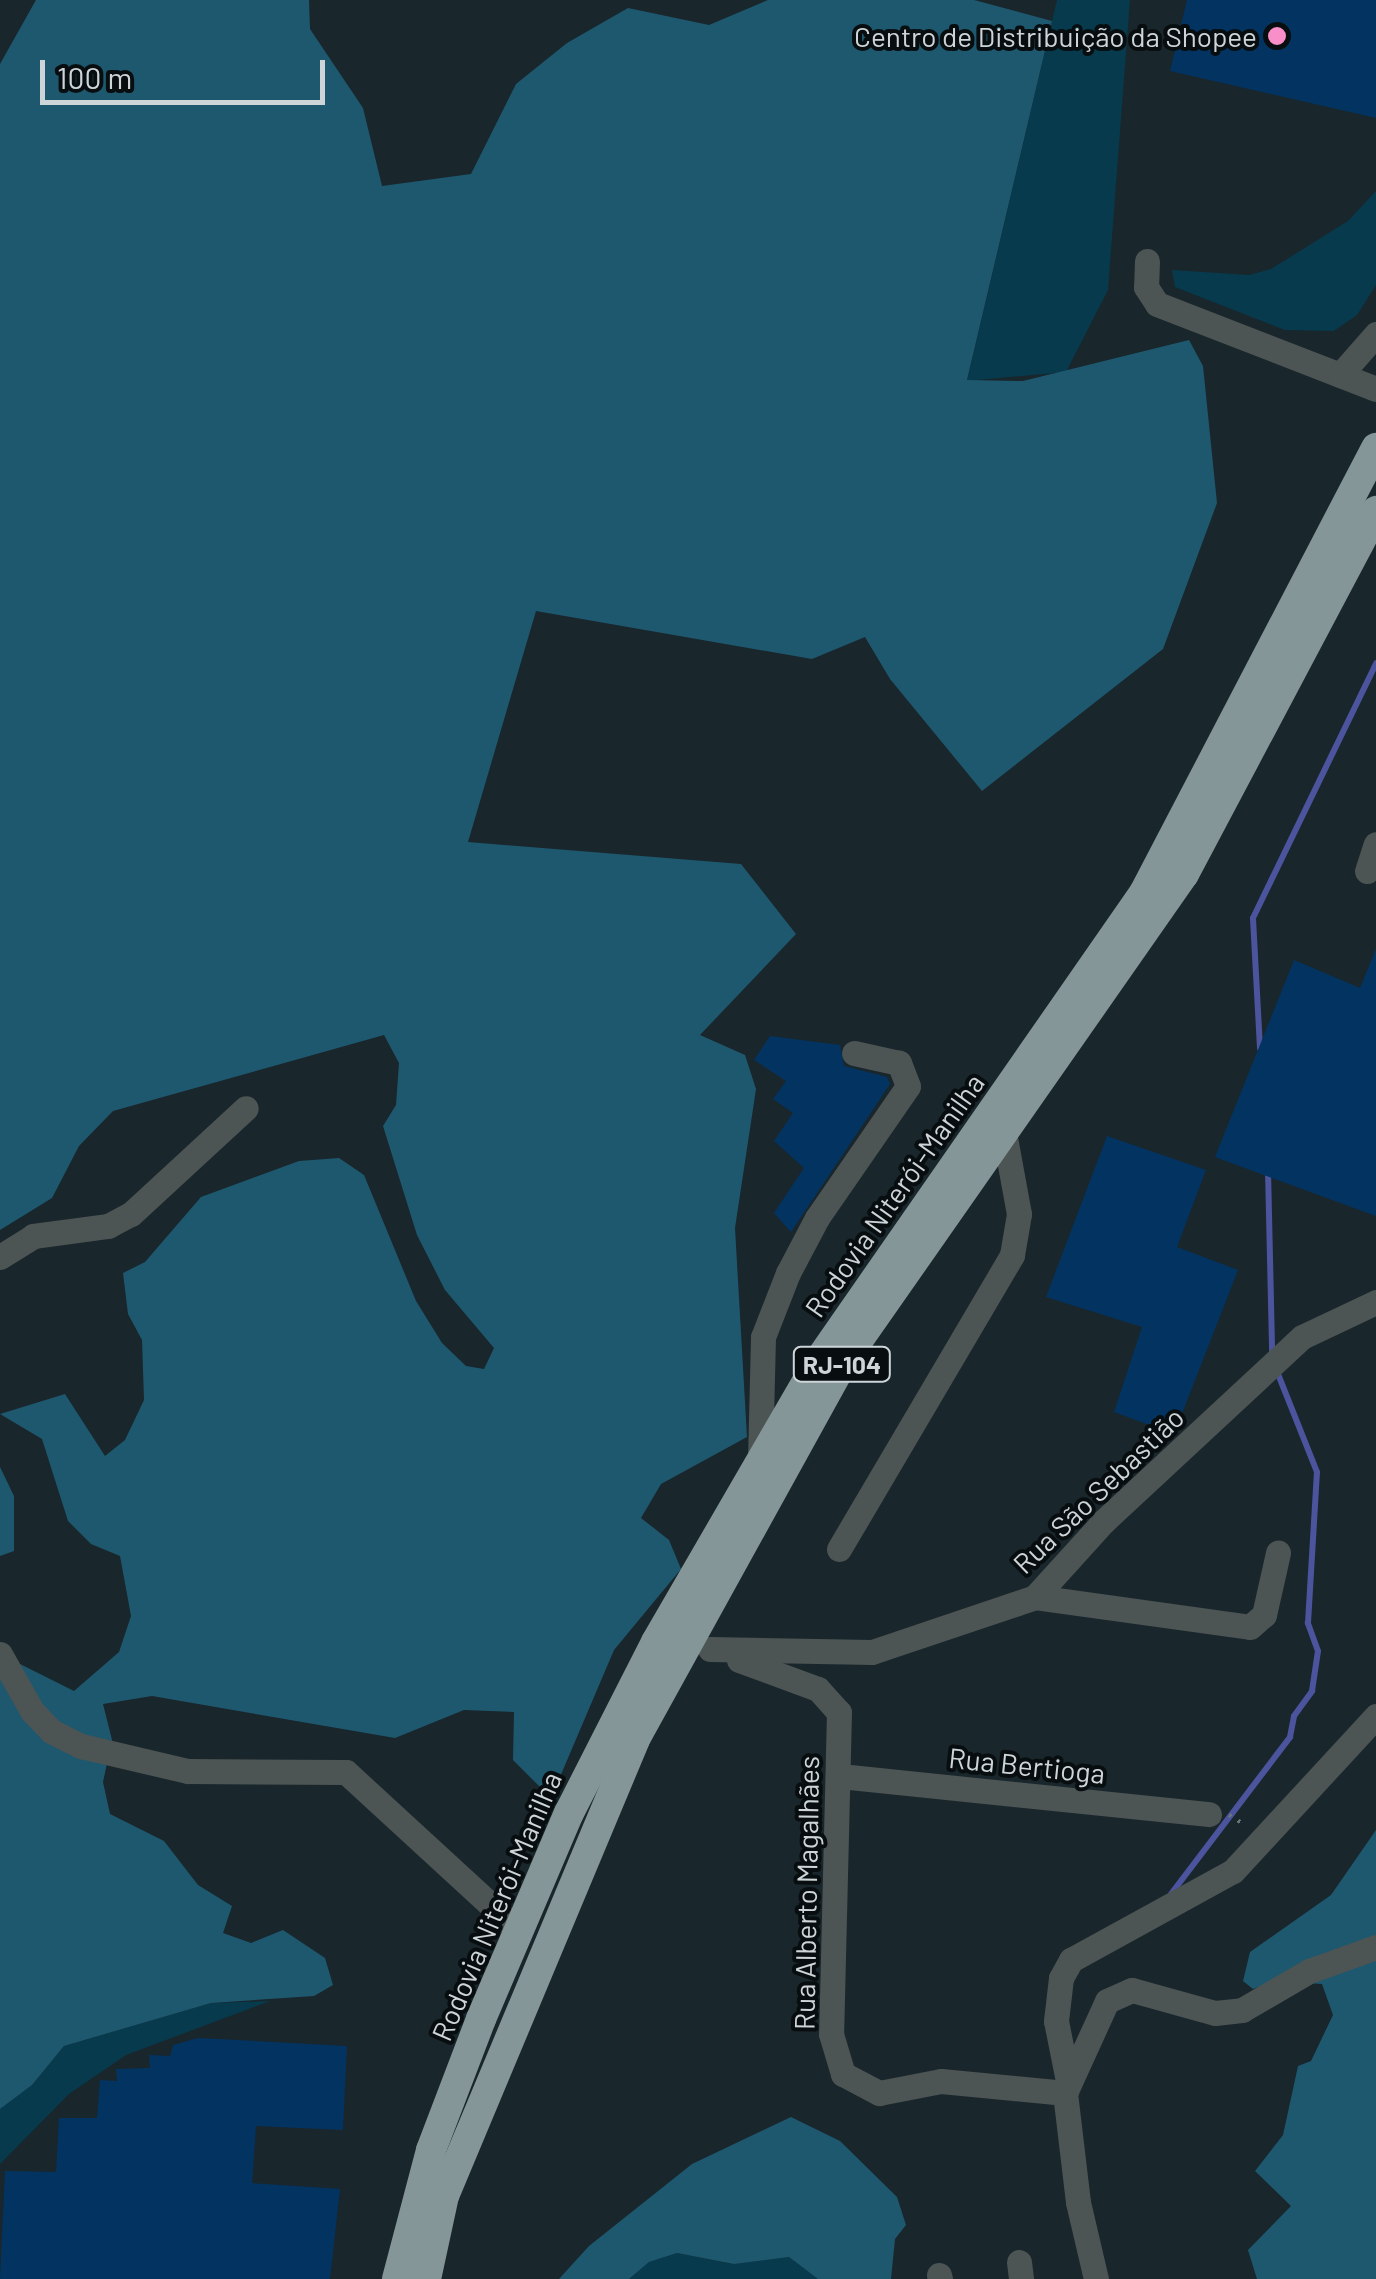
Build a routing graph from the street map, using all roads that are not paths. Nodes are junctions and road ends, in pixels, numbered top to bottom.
1 (1148, 262) dead end
2 (1376, 334) edge
3 (1340, 375) junction
4 (1376, 389) edge
5 (1376, 448) edge
6 (1376, 511) edge
7 (1376, 844) edge
8 (1367, 871) dead end
9 (854, 1053) dead end
10 (246, 1108) dead end
11 (1004, 1132) junction
12 (0, 1257) edge
13 (1376, 1302) edge
14 (760, 1460) junction
15 (839, 1549) dead end
16 (1278, 1554) dead end
17 (1035, 1597) junction
18 (698, 1646) junction
19 (0, 1654) edge
20 (1376, 1716) edge
21 (840, 1776) junction
22 (1209, 1814) dead end
23 (518, 1930) junction
24 (1376, 1947) edge
25 (1067, 2087) junction
26 (397, 2279) edge
27 (426, 2279) edge
28 (1096, 2279) edge

1 - 3 street
2 - 3 street
3 - 4 street
5 - 14 highway, Rodovia Niterói-Manilha / RJ-104
6 - 11 highway, Rodovia Niterói-Manilha / RJ-104
7 - 8 street
9 - 14 street
10 - 12 street
11 - 15 street
11 - 18 highway, Rodovia Niterói-Manilha / RJ-104
13 - 17 street, Rua São Sebastião
14 - 23 highway, Rodovia Niterói-Manilha / RJ-104
16 - 17 street
17 - 18 street, Rua São Sebastião
18 - 21 street, Rua Alberto Magalhães
18 - 27 highway, Rodovia Niterói-Manilha / RJ-104
19 - 23 street
20 - 25 street
21 - 22 street, Rua Bertioga
21 - 25 street, Rua Alberto Magalhães
23 - 26 highway, Rodovia Niterói-Manilha / RJ-104
24 - 25 street
25 - 28 street

